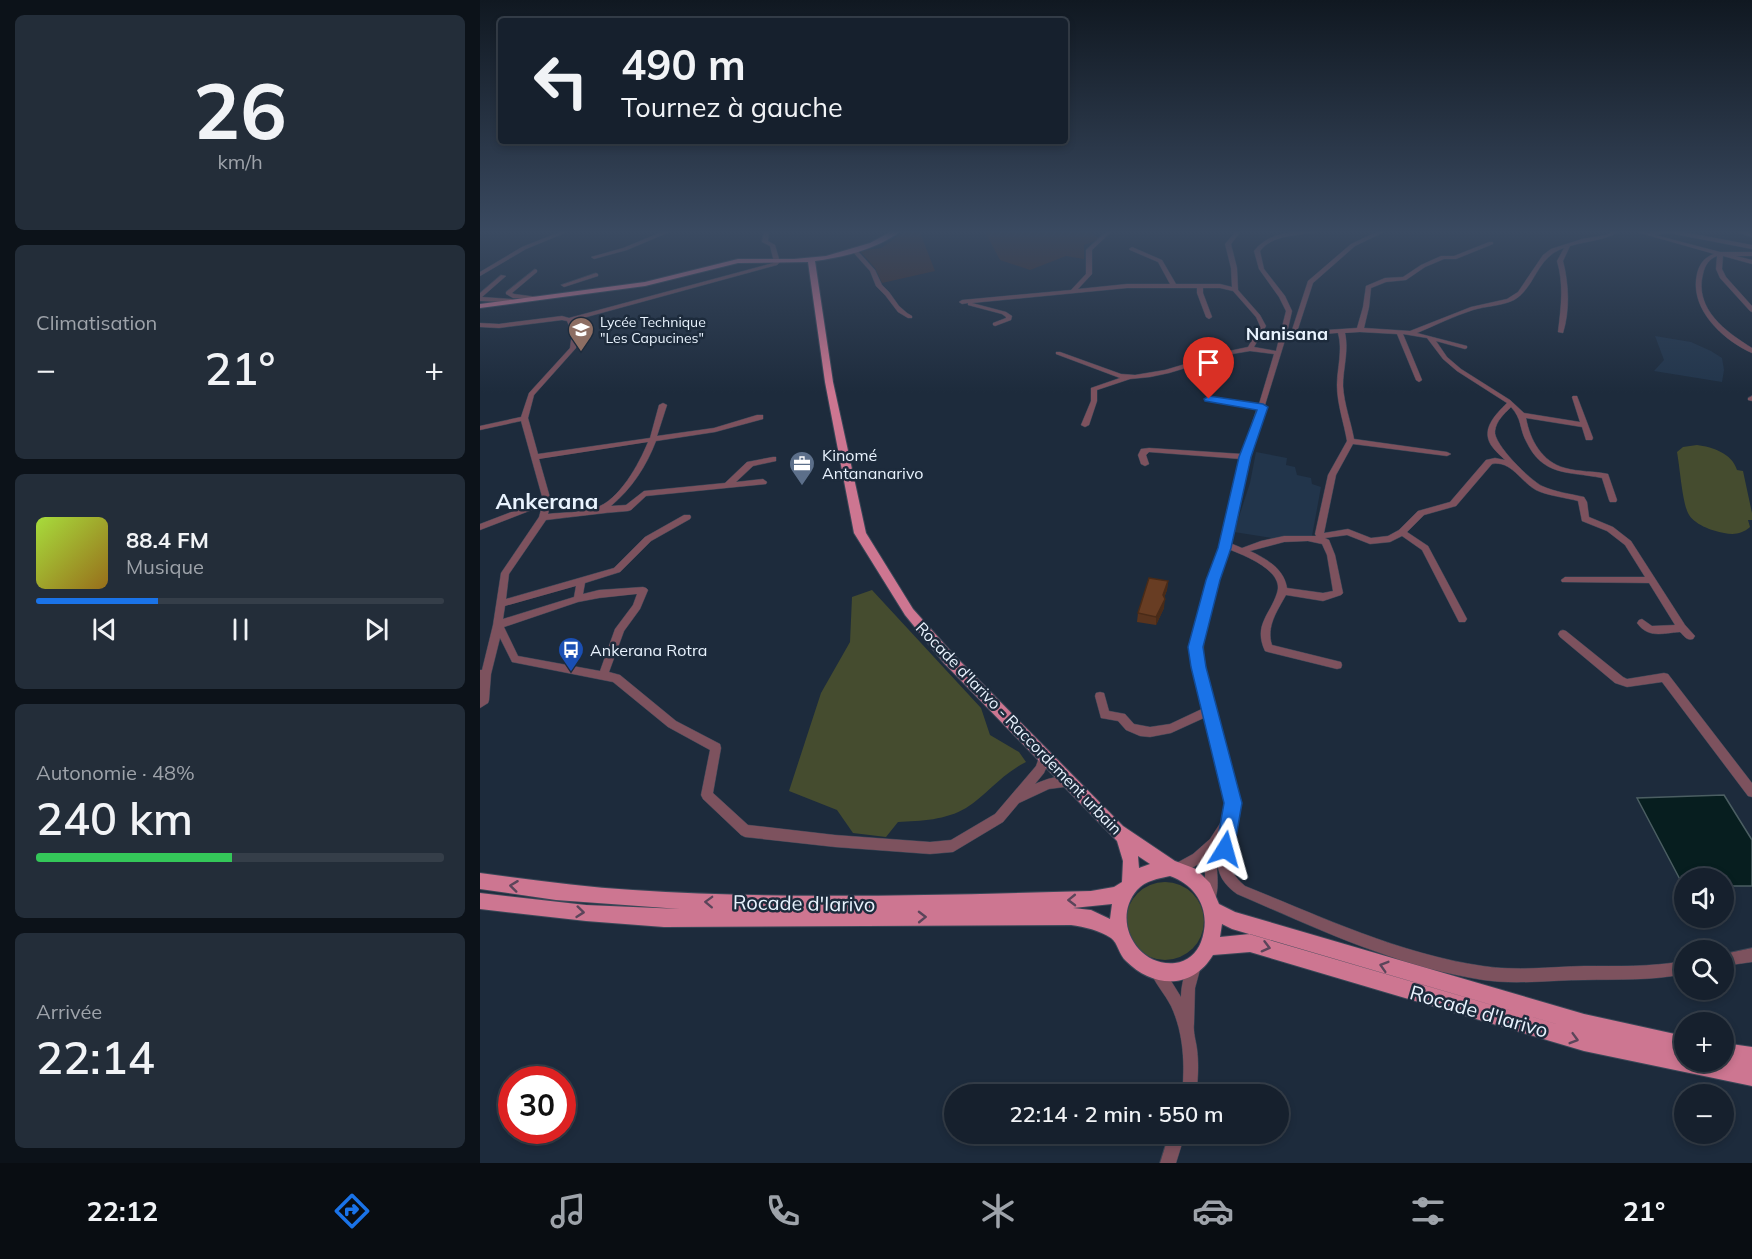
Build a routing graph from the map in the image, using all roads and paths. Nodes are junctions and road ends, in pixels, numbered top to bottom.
1 (494, 284) edge
2 (519, 284) edge
3 (566, 284) edge
4 (640, 284) edge
5 (705, 284) edge
6 (815, 284) edge
7 (878, 284) edge
8 (1079, 284) edge
9 (1235, 284) edge
10 (1270, 284) edge
11 (1310, 284) edge
12 (1375, 284) edge
13 (1526, 284) edge
14 (1564, 284) edge
15 (1701, 284) edge
16 (1729, 284) edge
17 (1173, 285) joint
18 (1200, 286) junction
19 (1235, 290) junction
20 (1073, 291) junction
21 (581, 292) junction
22 (480, 297) edge
23 (535, 297) junction
24 (511, 301) junction
25 (480, 306) edge
26 (1752, 310) edge
27 (910, 317) dead end
28 (1209, 317) dead end
29 (569, 320) junction
30 (995, 324) dead end
31 (480, 326) edge
32 (1360, 330) junction
33 (1341, 331) junction
34 (1399, 332) junction
35 (1561, 332) dead end
36 (1294, 333) junction
37 (1411, 333) junction
38 (1284, 335) junction
39 (1429, 337) junction
40 (1465, 347) dead end
41 (1250, 349) junction
42 (1752, 351) edge
43 (1058, 353) dead end
44 (1278, 353) junction
45 (1129, 377) junction
46 (1419, 380) dead end
47 (1575, 397) dead end
48 (1209, 399) dead end
49 (1510, 404) junction
50 (663, 405) dead end
51 (1263, 407) junction
52 (1522, 415) junction
53 (760, 417) dead end
54 (524, 418) junction
55 (1583, 424) junction
56 (1085, 425) dead end
57 (480, 428) edge
58 (1589, 438) dead end
59 (654, 439) junction
60 (1351, 441) junction
61 (1447, 454) dead end
62 (535, 457) junction
63 (1245, 457) junction
64 (773, 459) dead end
65 (1144, 464) dead end
66 (1510, 464) junction
67 (762, 482) dead end
68 (728, 485) junction
69 (1613, 500) dead end
70 (547, 501) junction
71 (601, 510) junction
72 (543, 517) junction
73 (687, 518) dead end
74 (480, 527) edge
75 (1402, 532) junction
76 (1225, 545) junction
77 (1244, 551) junction
78 (581, 580) junction
79 (1565, 580) dead end
80 (1652, 580) junction
81 (1283, 591) junction
82 (578, 599) junction
83 (501, 604) junction
84 (1462, 619) dead end
85 (1642, 622) dead end
86 (498, 625) junction
87 (1563, 634) dead end
88 (1337, 665) dead end
89 (483, 674) edge
90 (603, 675) junction
91 (1100, 696) dead end
92 (480, 703) edge
93 (1211, 710) junction
94 (1044, 759) junction
95 (1068, 782) junction
96 (1752, 792) edge
97 (1015, 801) junction
98 (1228, 823) junction
99 (1123, 838) junction
100 (1214, 847) junction
101 (1174, 869) junction
102 (480, 881) edge
103 (1129, 886) junction
104 (480, 901) edge
105 (1212, 906) junction
106 (1119, 933) junction
107 (1208, 947) junction
108 (1752, 955) edge
109 (1734, 958) edge
110 (1194, 965) junction
111 (1674, 969) edge
112 (1156, 971) junction
113 (1187, 1029) junction
114 (1674, 1043) edge
115 (1734, 1054) edge
116 (1752, 1057) edge
117 (1752, 1076) edge
118 (1190, 1084) edge
119 (1174, 1144) edge
120 (1168, 1163) edge

1 - 22 street
2 - 23 street
3 - 21 street
4 - 21 main road
5 - 29 street
6 - 94 main road, Rocade d'Iarivo - Raccordement urbain
7 - 27 street
8 - 20 street
9 - 19 street
10 - 38 street
11 - 36 street
12 - 32 street
13 - 37 street
14 - 35 street
15 - 42 street
16 - 26 street
17 - 18 street
17 - 20 street
18 - 19 street
18 - 28 street
19 - 41 street
20 - 30 street
21 - 23 main road
22 - 24 street
23 - 24 main road
24 - 25 main road
29 - 31 street
29 - 54 street
32 - 33 street
32 - 34 street
33 - 36 street
33 - 60 street
34 - 37 street
34 - 46 street
36 - 38 street
37 - 39 street
38 - 44 street
39 - 40 street
39 - 49 street
41 - 44 street
41 - 45 street
43 - 45 street
44 - 51 street
45 - 56 street
47 - 55 street
48 - 51 street
49 - 52 street
49 - 66 street
50 - 59 street
51 - 63 street
52 - 55 street
52 - 69 street
53 - 59 street
54 - 57 street
54 - 62 street
55 - 58 street
59 - 62 street
59 - 71 street
60 - 61 street
60 - 75 street
62 - 70 street
63 - 65 street
63 - 76 street
64 - 68 street
66 - 75 street
66 - 80 street
67 - 68 street
68 - 71 street
70 - 72 street
70 - 74 street
71 - 72 street
72 - 83 street
73 - 78 street
75 - 84 street
76 - 77 street
76 - 93 street
77 - 81 street
77 - 81 street
78 - 82 street
78 - 83 street
79 - 80 street
80 - 85 street
81 - 88 street
82 - 86 street
82 - 90 street
83 - 86 street
86 - 89 street
86 - 90 street
87 - 96 street
89 - 92 street
90 - 97 street
91 - 93 street
93 - 98 street
94 - 95 main road, Rocade d'Iarivo - Raccordement urbain
94 - 97 street
95 - 97 street
95 - 99 main road, Rocade d'Iarivo - Raccordement urbain
98 - 100 street
98 - 111 street
99 - 101 main road, Rocade d'Iarivo - Raccordement urbain
99 - 103 main road
100 - 101 street
100 - 105 street
101 - 103 main road
101 - 105 main road
103 -> 102 main road, Rocade d'Iarivo
103 - 106 main road
104 -> 106 main road, Rocade d'Iarivo
105 - 107 main road
114 -> 105 main road, Rocade d'Iarivo
106 - 112 main road
107 - 110 main road
107 -> 117 main road, Rocade d'Iarivo
108 - 109 street
110 - 112 main road
110 - 113 street
112 - 113 street
113 - 118 street
115 - 116 main road
119 - 120 street

